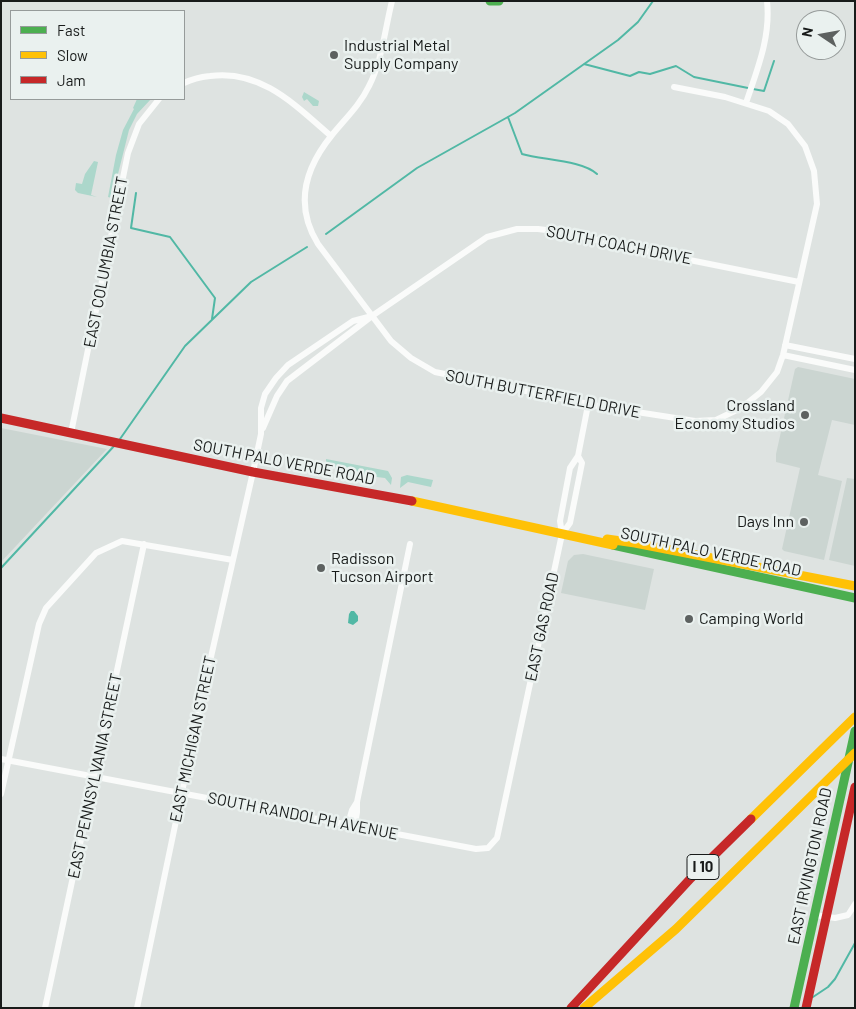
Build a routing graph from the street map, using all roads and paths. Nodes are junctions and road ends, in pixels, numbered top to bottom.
1 (392, 1) edge
2 (490, 1) edge
3 (498, 1) edge
4 (767, 1) edge
5 (185, 83) edge
6 (674, 87) dead end
7 (158, 100) edge
8 (746, 103) junction
9 (331, 136) junction
10 (799, 282) junction
11 (372, 316) junction
12 (785, 345) junction
13 (784, 355) junction
14 (832, 355) junction
15 (855, 359) edge
16 (855, 370) edge
17 (276, 378) junction
18 (284, 386) junction
19 (588, 404) junction
20 (1, 418) edge
21 (72, 432) junction
22 (261, 434) junction
23 (578, 456) junction
24 (253, 472) junction
25 (562, 534) junction
26 (144, 544) junction
27 (410, 544) dead end
28 (661, 556) junction
29 (716, 558) junction
30 (233, 560) junction
31 (855, 586) edge
32 (855, 598) edge
33 (855, 717) edge
34 (855, 731) edge
35 (855, 755) edge
36 (5, 760) edge
37 (95, 778) junction
38 (855, 787) edge
39 (181, 793) junction
40 (1, 794) edge
41 (352, 825) junction
42 (488, 848) joint
43 (855, 904) edge
44 (815, 915) junction
45 (827, 917) junction
46 (795, 1004) edge
47 (45, 1008) edge
48 (137, 1008) edge
49 (571, 1008) edge
50 (584, 1008) edge
51 (806, 1008) edge

1 - 9 street
2 - 3 main road
4 - 8 street
5 - 9 street
6 - 8 street, SOUTH BUTTERFIELD DRIVE
7 - 21 street, EAST COLUMBIA STREET
8 - 10 street, SOUTH BUTTERFIELD DRIVE
9 - 11 street, SOUTH BUTTERFIELD DRIVE
10 - 11 street, SOUTH COACH DRIVE
10 - 12 street, SOUTH BUTTERFIELD DRIVE
11 - 17 street, SOUTH COACH DRIVE
11 - 18 street, SOUTH COACH DRIVE
11 - 19 street, SOUTH BUTTERFIELD DRIVE
12 - 13 street, SOUTH BUTTERFIELD DRIVE
12 - 14 street
13 - 14 street
13 - 16 street
13 - 19 street, SOUTH BUTTERFIELD DRIVE
14 - 15 street
17 - 18 street
17 - 22 street, SOUTH COACH DRIVE
18 - 22 street, SOUTH COACH DRIVE
19 - 23 street, EAST GAS ROAD
20 - 21 main road, SOUTH PALO VERDE ROAD
21 - 24 main road, SOUTH PALO VERDE ROAD
22 - 24 street, SOUTH COACH DRIVE
23 - 25 street, EAST GAS ROAD
23 - 25 street
24 - 25 main road, SOUTH PALO VERDE ROAD
24 - 30 street, EAST MICHIGAN STREET
25 - 28 main road, SOUTH PALO VERDE ROAD
25 - 29 main road, SOUTH PALO VERDE ROAD
25 - 42 street, EAST GAS ROAD
26 - 30 street
26 - 36 street
26 - 37 street, EAST PENNSYLVANIA STREET
27 - 41 street
28 - 29 main road
28 - 32 main road, SOUTH PALO VERDE ROAD
29 - 31 main road, SOUTH PALO VERDE ROAD
30 - 39 street, EAST MICHIGAN STREET
33 - 49 main road, I 10
34 - 44 main road, EAST IRVINGTON ROAD
35 - 50 main road, I 10
36 - 37 street, SOUTH RANDOLPH AVENUE
36 - 40 street
37 - 39 street, SOUTH RANDOLPH AVENUE
37 - 47 street, EAST PENNSYLVANIA STREET
38 - 45 main road, EAST IRVINGTON ROAD
39 - 41 street, SOUTH RANDOLPH AVENUE
39 - 48 street, EAST MICHIGAN STREET
41 - 42 street, SOUTH RANDOLPH AVENUE
43 - 45 street
44 - 45 street
44 - 46 main road, EAST IRVINGTON ROAD
45 - 51 main road, EAST IRVINGTON ROAD

